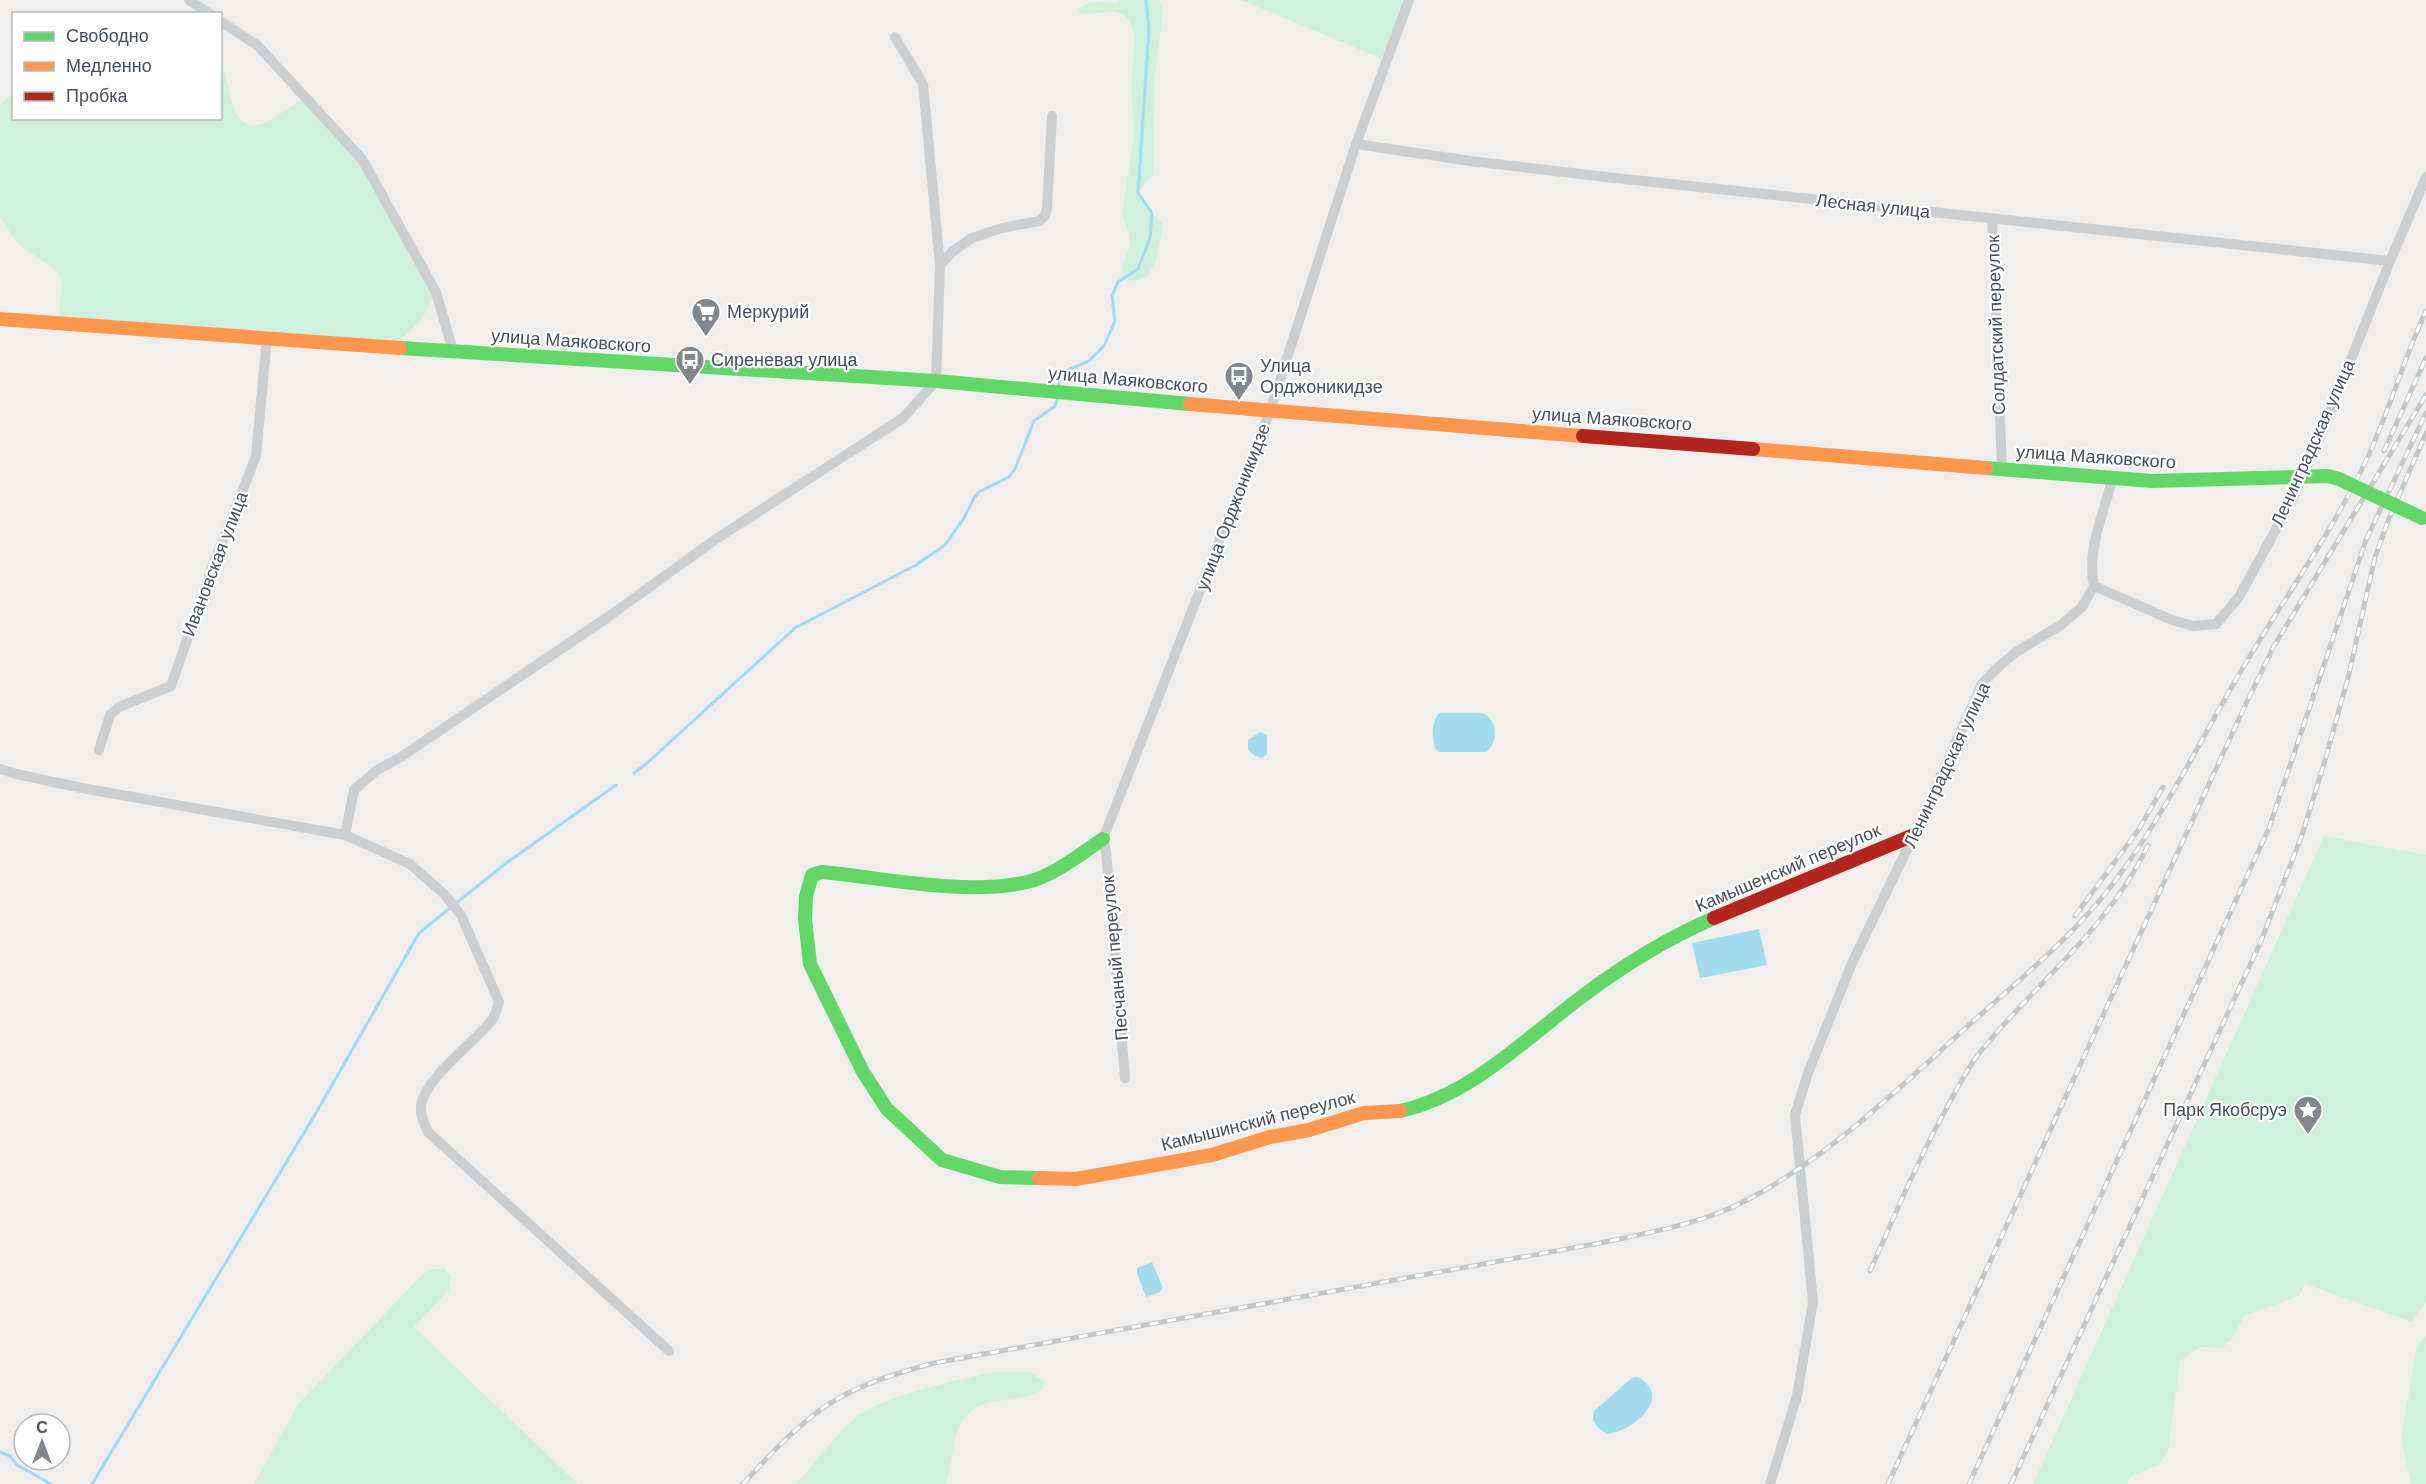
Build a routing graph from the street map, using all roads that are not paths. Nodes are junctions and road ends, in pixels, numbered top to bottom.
1 (189, 0) edge
2 (1409, 0) edge
3 (207, 12) edge
4 (222, 22) edge
5 (895, 37) dead end
6 (1052, 116) dead end
7 (1356, 144) junction
8 (2426, 177) edge
9 (1992, 219) junction
10 (2390, 261) junction
11 (940, 265) junction
12 (0, 319) edge
13 (267, 338) junction
14 (453, 351) junction
15 (936, 381) junction
16 (1270, 411) junction
17 (2002, 468) junction
18 (2113, 477) junction
19 (2424, 518) edge
20 (2094, 586) junction
21 (99, 750) dead end
22 (0, 769) edge
23 (345, 835) junction
24 (1914, 835) junction
25 (1103, 839) junction
26 (1677, 934) joint
27 (1125, 1078) dead end
28 (669, 1351) dead end
29 (1770, 1484) edge

1 - 3 street
2 - 7 street, улица Орджоникидзе
4 - 14 street
5 - 11 street
6 - 11 street
7 - 9 street, Лесная улица
7 - 16 street, улица Орджоникидзе
8 - 10 street, Ленинградская улица
9 - 10 street, Лесная улица
9 - 17 street, Солдатский переулок
10 - 20 street, Ленинградская улица
11 - 15 street
12 - 13 street, улица Маяковского
13 - 14 street, улица Маяковского
13 - 21 street, Ивановская улица
14 - 15 street, улица Маяковского
15 - 16 street, улица Маяковского
15 - 23 street
16 - 17 street, улица Маяковского
16 - 25 street, улица Орджоникидзе
17 - 18 street, улица Маяковского
18 - 19 street, улица Маяковского, bridge
18 - 20 street
20 - 24 street, Ленинградская улица
22 - 23 street
23 - 28 street
24 - 26 street, Камышенский переулок
24 - 29 street, Ленинградская улица
25 - 26 street, Камышинский переулок
25 - 27 street, Песчаный переулок

